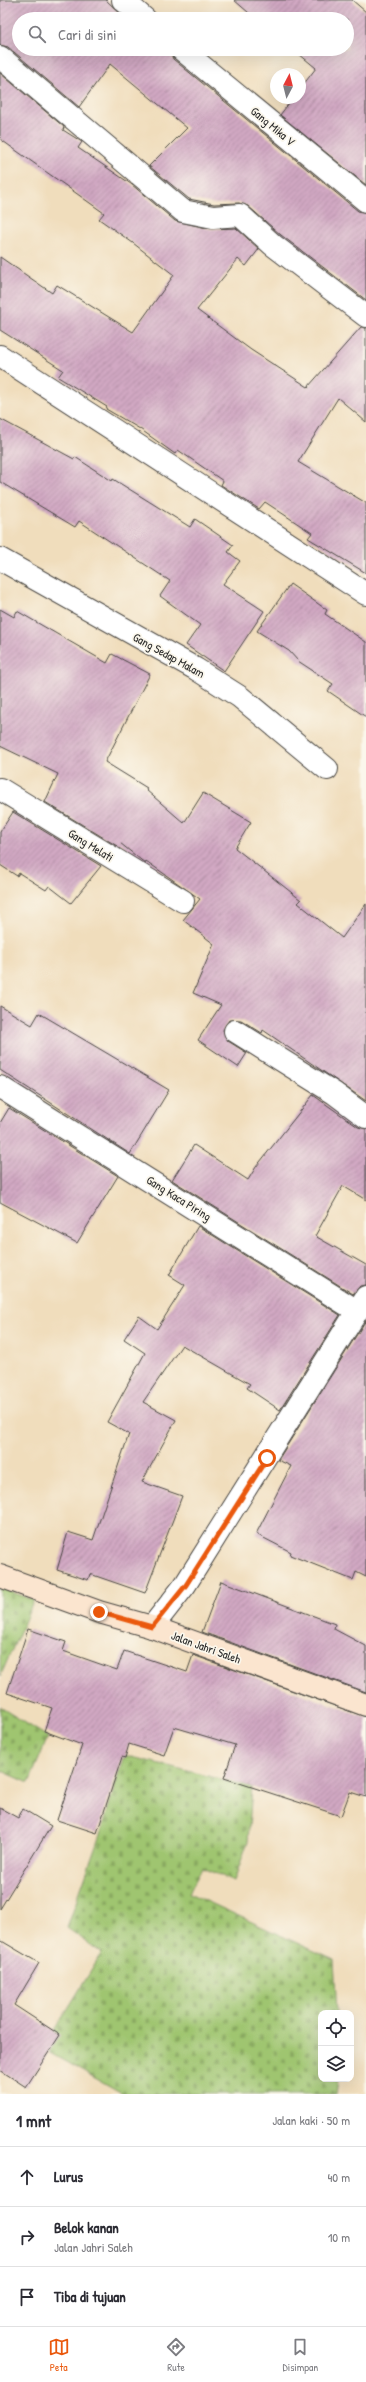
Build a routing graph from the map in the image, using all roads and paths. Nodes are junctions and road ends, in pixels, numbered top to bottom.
1 (123, 0) edge
2 (137, 12) edge
3 (190, 56) edge
4 (0, 58) edge
5 (366, 201) edge
6 (366, 316) edge
7 (0, 356) edge
8 (0, 559) edge
9 (366, 594) edge
10 (327, 769) dead end
11 (0, 789) edge
12 (183, 901) dead end
13 (235, 1031) dead end
14 (0, 1087) edge
15 (366, 1117) edge
16 (361, 1304) edge
17 (0, 1576) edge
18 (152, 1627) junction
19 (366, 1704) edge

1 - 2 street
3 - 5 street, Gang Mika V
4 - 6 street
7 - 9 street
8 - 10 street, Gang Sedap Malam
11 - 12 street, Gang Melati
13 - 15 street
14 - 16 street, Gang Kaca Piring
16 - 18 street
17 - 18 street, Jalan Jahri Saleh
18 - 19 street, Jalan Jahri Saleh

